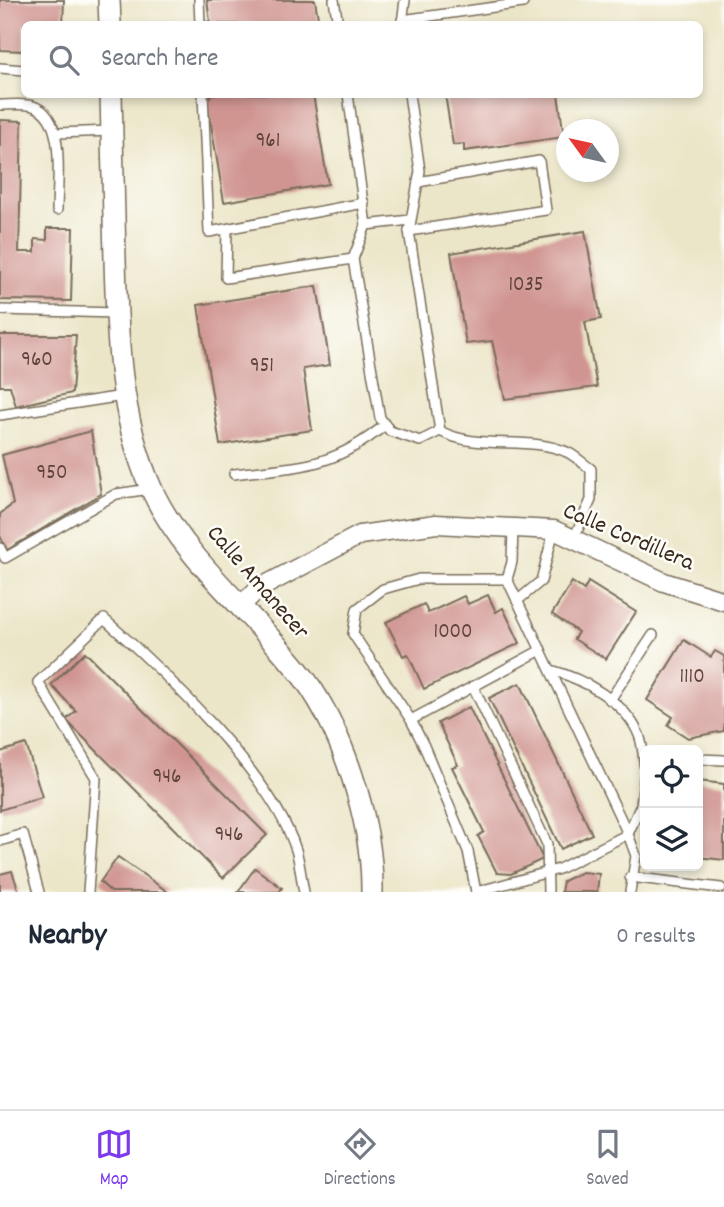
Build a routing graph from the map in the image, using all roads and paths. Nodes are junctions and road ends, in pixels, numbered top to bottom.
1 (109, 0) edge
2 (199, 0) edge
3 (334, 0) edge
4 (405, 0) edge
5 (522, 0) edge
6 (110, 21) edge
7 (200, 21) edge
8 (338, 21) edge
9 (402, 21) edge
10 (409, 21) edge
11 (0, 68) edge
12 (21, 71) edge
13 (111, 98) edge
14 (203, 98) edge
15 (349, 98) edge
16 (410, 98) edge
17 (0, 105) edge
18 (112, 131) junction
19 (57, 133) junction
20 (418, 182) junction
21 (364, 203) junction
22 (57, 210) dead end
23 (410, 220) junction
24 (366, 226) junction
25 (227, 229) junction
26 (408, 231) junction
27 (354, 259) junction
28 (0, 310) edge
29 (117, 313) junction
30 (125, 395) junction
31 (0, 415) edge
32 (385, 425) junction
33 (440, 431) junction
34 (234, 474) dead end
35 (152, 489) junction
36 (513, 526) junction
37 (554, 530) junction
38 (574, 538) junction
39 (0, 548) edge
40 (507, 579) junction
41 (517, 601) junction
42 (724, 601) edge
43 (239, 607) junction
44 (653, 635) dead end
45 (541, 650) junction
46 (551, 670) junction
47 (473, 687) junction
48 (610, 700) junction
49 (411, 720) junction
50 (641, 745) edge
51 (703, 759) edge
52 (724, 760) edge
53 (640, 807) edge
54 (628, 834) junction
55 (0, 841) edge
56 (549, 872) junction
57 (630, 877) junction
58 (721, 888) dead end
59 (39, 892) edge
60 (88, 892) edge
61 (304, 892) edge
62 (372, 892) edge
63 (476, 892) edge
64 (548, 892) edge
65 (630, 892) edge

1 - 6 street
2 - 7 lane
3 - 8 lane
4 - 9 lane
5 - 10 lane
11 - 12 lane
13 - 18 street, Calle Amanecer
14 - 25 lane
15 - 21 lane
16 - 20 lane
17 - 19 lane
18 - 19 lane
18 - 29 street, Calle Amanecer
19 - 22 lane
20 - 23 lane
20 - 26 lane
21 - 24 lane
21 - 25 lane
23 - 24 lane
23 - 26 lane
24 - 27 lane
25 - 27 lane
26 - 33 lane
27 - 32 lane
28 - 29 lane
29 - 30 street, Calle Amanecer
30 - 31 lane
30 - 35 street, Calle Amanecer
32 - 33 lane
32 - 34 lane
33 - 38 lane
35 - 39 lane
35 - 43 street, Calle Amanecer
36 - 37 street, Calle Cordillera
36 - 40 lane
36 - 43 street, Calle Cordillera
37 - 38 street, Calle Cordillera
37 - 41 lane
38 - 42 street, Calle Cordillera
40 - 41 lane
40 - 49 lane
41 - 45 lane
43 - 62 street, Calle Amanecer
44 - 48 lane
45 - 46 lane
45 - 47 lane
46 - 48 lane
46 - 54 lane
47 - 49 lane
47 - 56 lane
48 - 50 lane
49 - 63 lane
51 - 52 lane
53 - 54 lane
54 - 56 lane
54 - 57 lane
55 - 59 lane
56 - 63 lane
56 - 64 lane
57 - 58 lane
57 - 65 lane
60 - 61 lane

